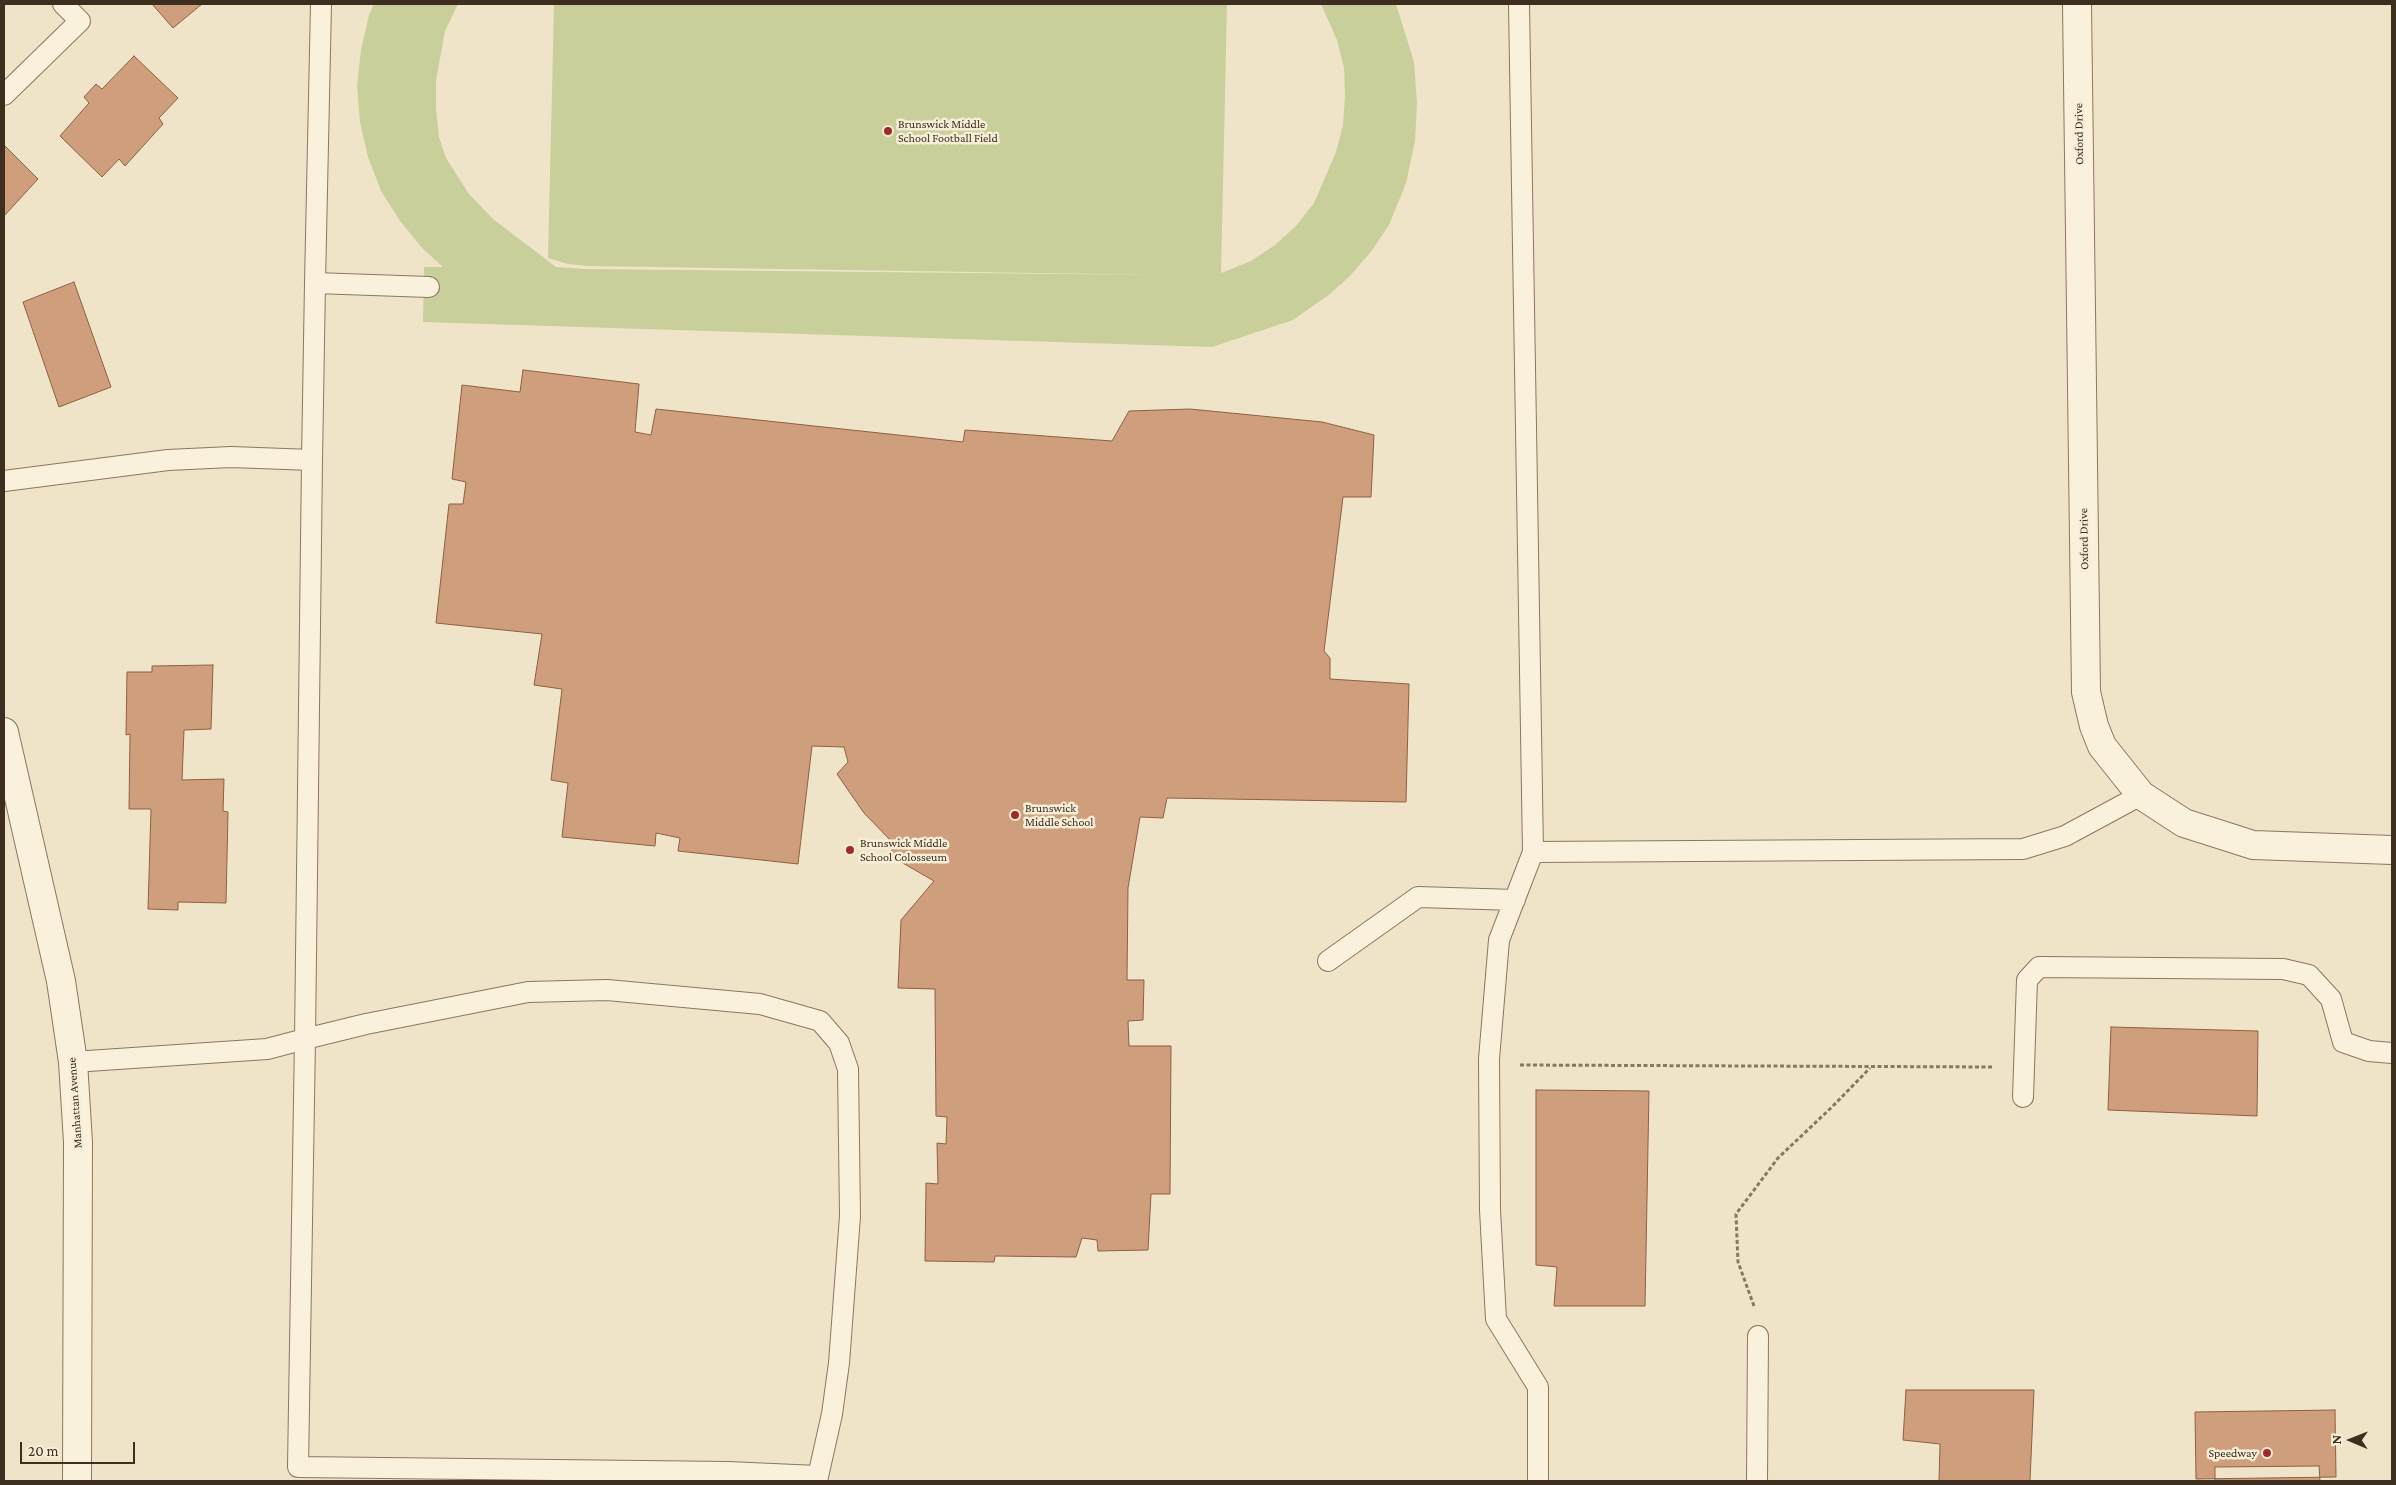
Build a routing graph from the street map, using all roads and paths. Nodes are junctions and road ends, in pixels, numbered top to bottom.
1 (62, 4) edge
2 (321, 4) edge
3 (1519, 4) edge
4 (2077, 4) edge
5 (4, 95) edge
6 (315, 283) junction
7 (429, 287) dead end
8 (312, 460) junction
9 (4, 481) edge
10 (4, 732) edge
11 (2141, 794) junction
12 (2392, 850) edge
13 (1533, 852) junction
14 (1514, 900) junction
15 (1328, 961) dead end
16 (305, 1039) junction
17 (2392, 1053) edge
18 (73, 1062) junction
19 (1490, 1065) junction
20 (1870, 1067) junction
21 (2024, 1067) junction
22 (2023, 1097) dead end
23 (1758, 1336) joint
24 (817, 1478) edge
25 (77, 1481) edge
26 (1538, 1481) edge
27 (1757, 1481) edge

1 - 5 lane
2 - 6 lane
3 - 13 lane
4 - 11 street, Oxford Drive
6 - 7 lane
6 - 8 lane
8 - 9 lane
8 - 16 lane
10 - 18 street, Manhattan Avenue
11 - 12 street, Oxford Drive
11 - 13 lane
13 - 14 lane
14 - 15 lane
14 - 19 lane
16 - 18 lane
16 - 24 lane
16 - 24 lane
17 - 21 lane
18 - 25 street, Manhattan Avenue
19 - 20 path
19 - 26 lane
20 - 21 path
20 - 23 path
21 - 22 lane
23 - 27 lane

